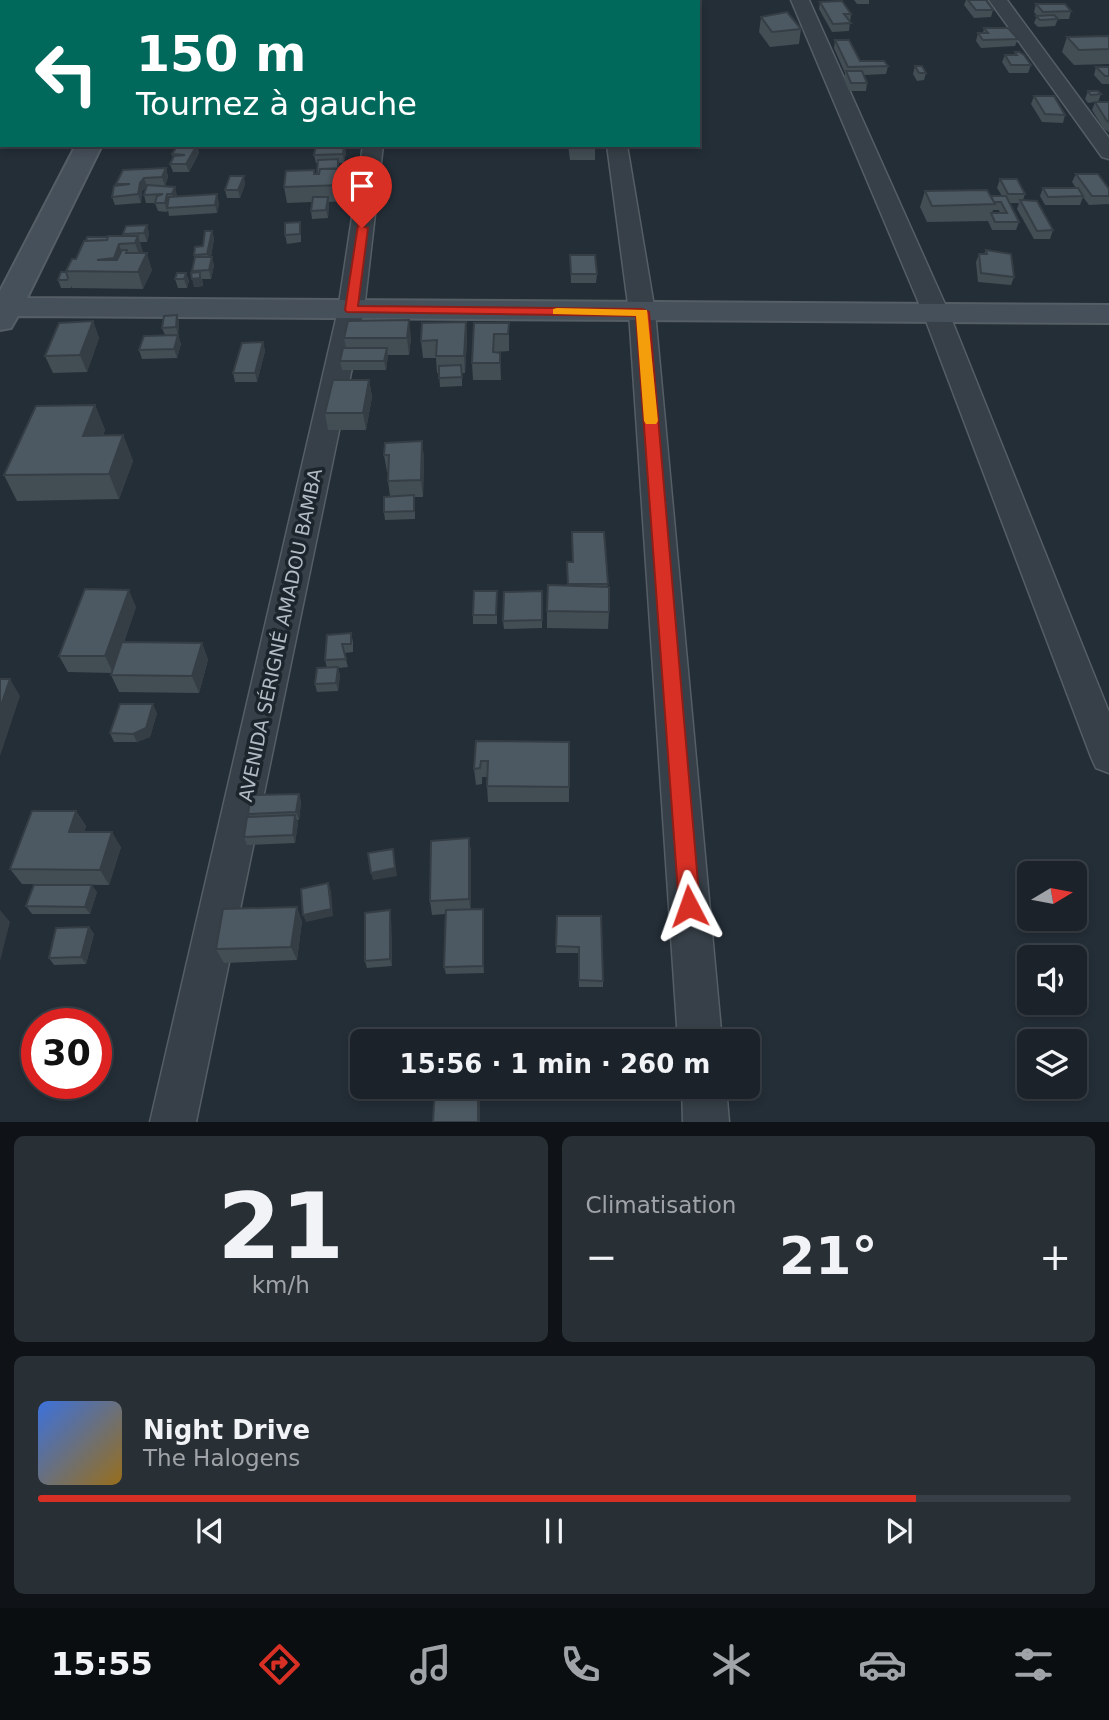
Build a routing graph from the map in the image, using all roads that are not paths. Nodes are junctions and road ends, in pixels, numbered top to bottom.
1 (800, 0) edge
2 (998, 0) edge
3 (88, 147) edge
4 (373, 147) edge
5 (617, 147) edge
6 (1109, 153) edge
7 (351, 310) junction
8 (3, 312) edge
9 (642, 312) junction
10 (936, 313) junction
11 (1109, 314) edge
12 (1109, 757) edge
13 (699, 1029) edge
14 (705, 1099) edge
15 (173, 1122) edge
16 (706, 1122) edge

1 - 10 street
2 - 6 street
3 - 8 main road
4 - 7 street, AVENIDA SÉRIGNÉ AMADOU BAMBA
5 - 9 street
7 - 8 main road
7 - 9 main road
7 - 15 street, AVENIDA SÉRIGNÉ AMADOU BAMBA
9 - 10 main road
9 - 13 street
10 - 11 main road
10 - 12 street
14 - 16 street

